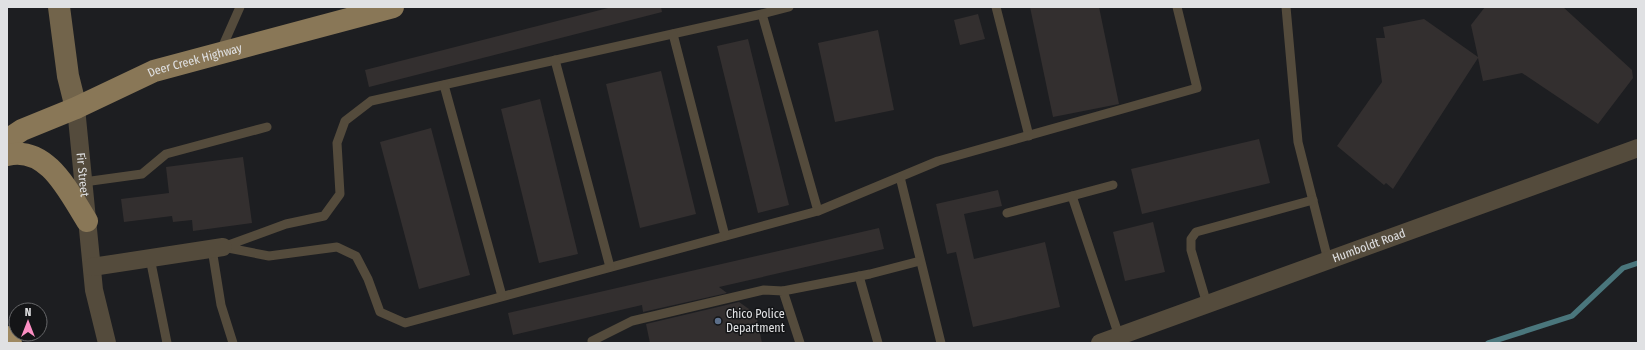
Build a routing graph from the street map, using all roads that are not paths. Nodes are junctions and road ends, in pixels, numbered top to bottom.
1 (59, 7) edge
2 (240, 7) edge
3 (393, 7) edge
4 (789, 7) edge
5 (996, 7) edge
6 (1177, 7) edge
7 (1286, 7) edge
8 (360, 11) edge
9 (762, 14) junction
10 (673, 34) junction
11 (220, 53) junction
12 (555, 60) junction
13 (444, 85) junction
14 (76, 108) junction
15 (267, 127) dead end
16 (1029, 136) junction
17 (7, 140) edge
18 (1638, 148) edge
19 (7, 154) edge
20 (900, 177) junction
21 (84, 182) junction
22 (1112, 185) dead end
23 (1072, 196) junction
24 (1313, 200) junction
25 (818, 211) junction
26 (1007, 213) dead end
27 (87, 221) junction
28 (725, 236) junction
29 (218, 248) junction
30 (150, 258) junction
31 (920, 260) junction
32 (1328, 260) junction
33 (92, 267) junction
34 (610, 267) junction
35 (859, 276) junction
36 (783, 291) junction
37 (502, 296) junction
38 (1207, 304) junction
39 (1119, 336) junction
40 (7, 337) edge
41 (590, 342) edge
42 (11, 343) edge
43 (107, 343) edge
44 (167, 343) edge
45 (233, 343) edge
46 (800, 343) edge
47 (878, 343) edge
48 (941, 343) edge
49 (1100, 343) edge

1 - 14 street, Fir Street
2 - 11 lane
3 - 8 main road, Deer Creek Highway
4 - 9 lane
5 - 16 lane
6 - 16 lane
7 - 24 lane
8 - 11 main road, Deer Creek Highway
9 - 10 lane
9 - 25 lane
10 - 12 lane
10 - 28 lane
11 - 14 main road, Deer Creek Highway
12 - 13 lane
12 - 34 lane
13 - 29 lane
13 - 37 lane
14 - 17 main road, Deer Creek Highway
14 - 21 street, Fir Street
15 - 21 lane
16 - 20 lane
18 - 32 street, Humboldt Road
19 - 27 main road
20 - 25 lane
20 - 31 lane
21 - 27 street, Fir Street
22 - 23 lane
23 - 26 lane
23 - 39 lane
24 - 32 lane
24 - 38 lane
25 - 28 lane
27 - 33 street, Fir Street
28 - 34 lane
29 - 30 street
29 - 37 lane
29 - 45 lane
30 - 33 street
30 - 44 lane
31 - 35 lane
31 - 48 lane
32 - 38 street, Humboldt Road
33 - 43 street, Fir Street
34 - 37 lane
35 - 36 lane
35 - 47 lane
36 - 41 lane
36 - 46 lane
38 - 39 street, Humboldt Road
39 - 49 street, Humboldt Road
40 - 42 highway

